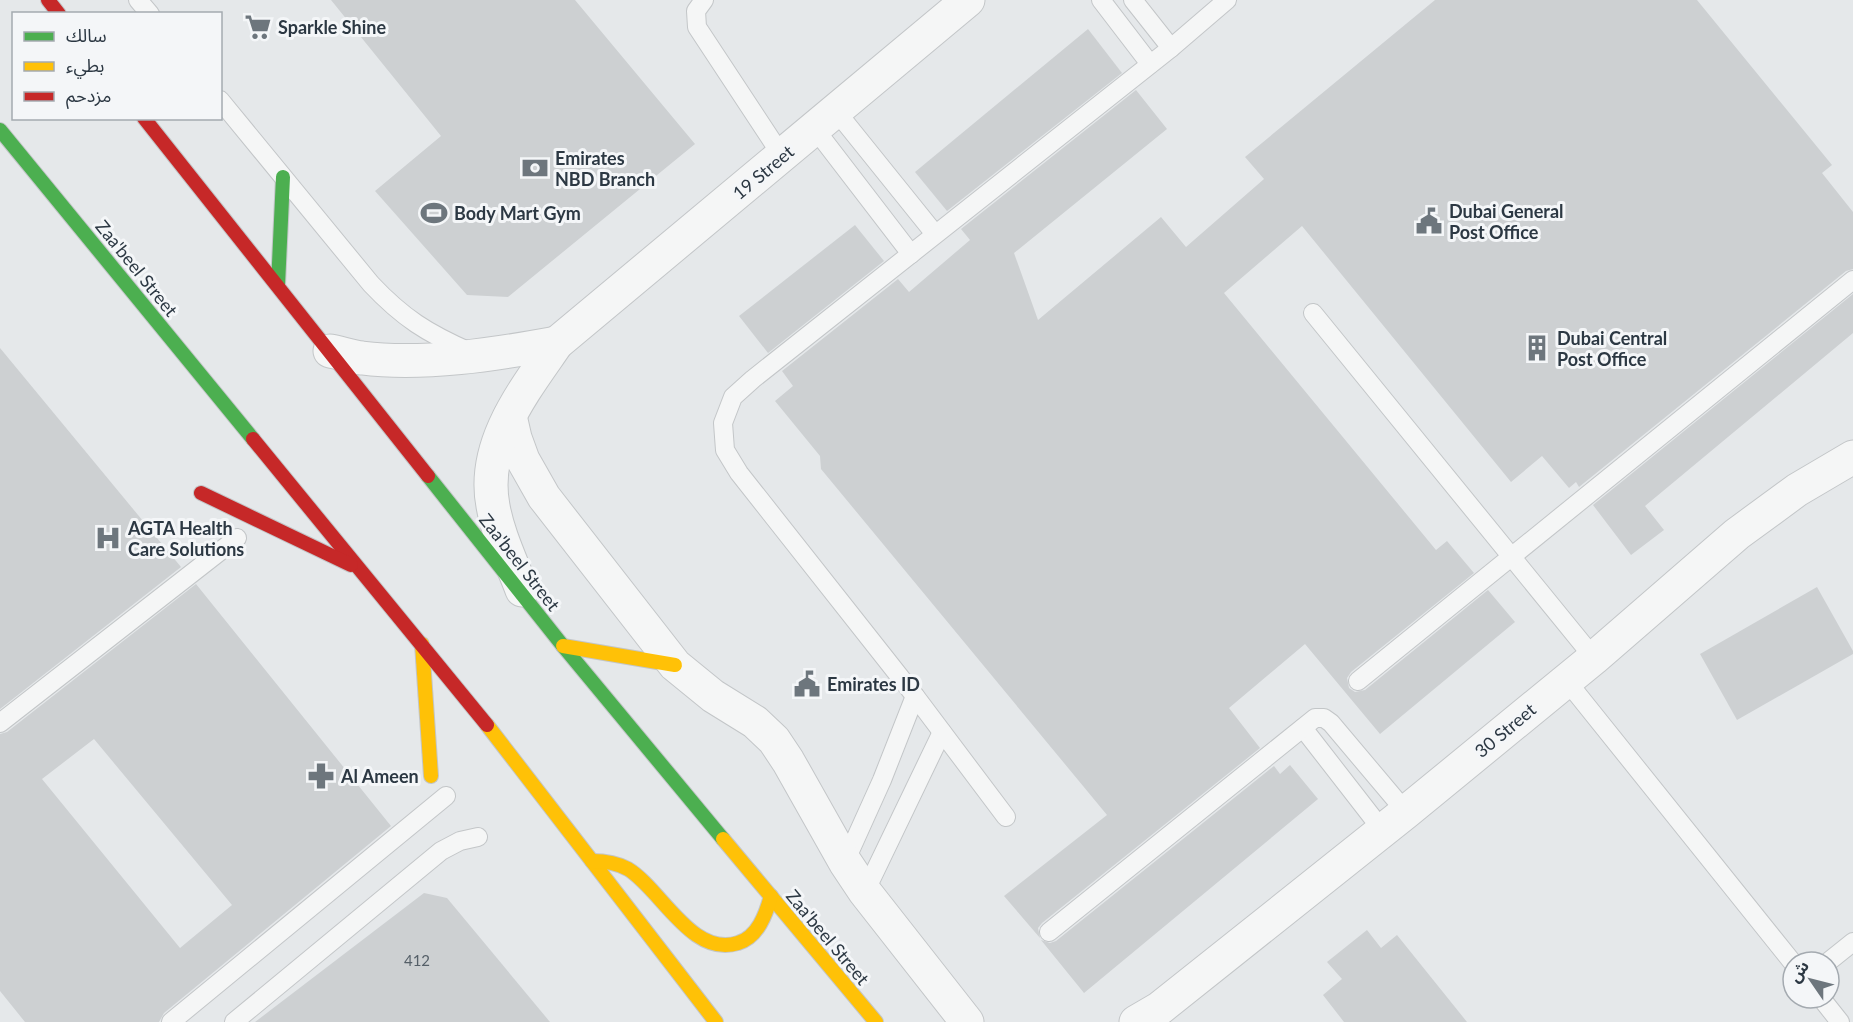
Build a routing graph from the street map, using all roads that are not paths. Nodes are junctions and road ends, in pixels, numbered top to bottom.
1 (138, 0) edge
2 (704, 0) edge
3 (968, 0) edge
4 (1101, 0) edge
5 (1133, 0) edge
6 (1227, 0) edge
7 (148, 12) edge
8 (1171, 48) junction
9 (1150, 64) junction
10 (222, 102) edge
11 (146, 120) edge
12 (825, 120) junction
13 (0, 130) edge
14 (782, 156) junction
15 (283, 177) junction
16 (935, 234) junction
17 (910, 254) junction
18 (1853, 280) edge
19 (278, 285) junction
20 (1313, 313) dead end
21 (557, 342) junction
22 (330, 351) junction
23 (477, 355) junction
24 (510, 416) junction
25 (1853, 457) edge
26 (201, 493) dead end
27 (237, 538) dead end
28 (1512, 557) junction
29 (359, 569) junction
30 (525, 597) junction
31 (422, 644) junction
32 (563, 646) junction
33 (1594, 658) junction
34 (675, 665) junction
35 (1566, 680) junction
36 (1358, 681) dead end
37 (915, 696) junction
38 (0, 723) edge
39 (1303, 728) junction
40 (942, 732) junction
41 (431, 776) dead end
42 (446, 795) dead end
43 (1006, 817) dead end
44 (1394, 822) junction
45 (478, 837) dead end
46 (592, 861) junction
47 (845, 862) junction
48 (865, 892) junction
49 (771, 896) junction
50 (1049, 932) dead end
51 (1853, 942) edge
52 (1783, 950) edge
53 (1841, 952) edge
54 (1830, 1010) edge
55 (1148, 1017) edge
56 (171, 1022) edge
57 (234, 1022) edge
58 (716, 1022) edge
59 (876, 1022) edge
60 (967, 1022) edge
61 (1840, 1022) edge

1 - 7 lane
2 - 14 lane
3 - 12 street, 19 Street
4 - 9 lane
5 - 8 lane
6 - 8 lane
8 - 9 lane
9 - 16 lane
10 - 15 lane
11 - 19 main road, Zaa'beel Street
12 - 14 street, 19 Street
12 - 16 lane
12 - 17 lane
13 - 29 main road, Zaa'beel Street
14 - 21 street, 19 Street
15 - 19 main road
15 - 23 lane
16 - 17 lane
17 - 37 lane
18 - 28 lane
19 - 22 main road, Zaa'beel Street
20 - 28 lane
21 - 23 street
21 - 24 street, 19 Street
22 - 23 street
22 - 30 main road, Zaa'beel Street
24 - 30 street, 19 Street
24 - 34 street
25 - 33 street, 30 Street
26 - 29 main road
27 - 38 lane
28 - 33 lane
28 - 36 lane
29 - 31 main road, Zaa'beel Street
30 - 32 main road, Zaa'beel Street
31 - 41 main road
31 - 46 main road, Zaa'beel Street
32 - 34 main road
32 - 49 main road, Zaa'beel Street
33 - 35 street, 30 Street
34 - 47 street
35 - 44 street, 30 Street
35 - 52 lane
37 - 40 lane
37 - 47 lane
39 - 44 lane
39 - 44 lane
39 - 50 lane
40 - 43 lane
40 - 48 lane
42 - 56 lane
44 - 55 street, 30 Street
45 - 57 lane
46 - 49 main road
46 - 58 main road, Zaa'beel Street
47 - 48 street
48 - 60 street
49 - 59 main road, Zaa'beel Street
51 - 53 lane
54 - 61 lane

